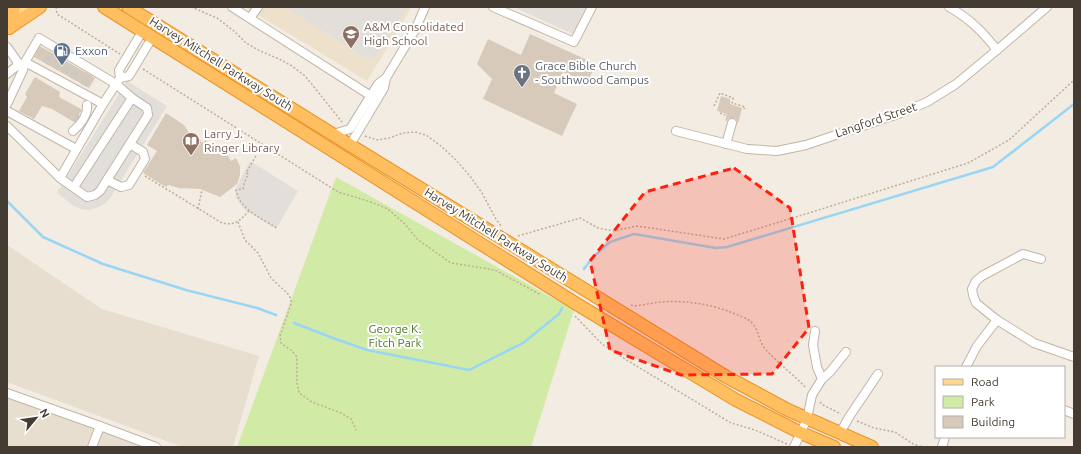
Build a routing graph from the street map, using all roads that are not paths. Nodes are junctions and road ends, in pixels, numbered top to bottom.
1 (14, 7) edge
2 (24, 7) edge
3 (40, 7) edge
4 (104, 7) edge
5 (128, 7) edge
6 (232, 7) edge
7 (258, 7) edge
8 (425, 7) edge
9 (493, 7) edge
10 (592, 7) edge
11 (949, 7) edge
12 (1047, 7) edge
13 (250, 18) junction
14 (8, 31) edge
15 (147, 35) junction
16 (7, 47) edge
17 (997, 50) junction
18 (25, 62) junction
19 (45, 63) tunnel mouth
20 (20, 68) junction
21 (41, 70) junction
22 (7, 74) edge
23 (386, 78) junction
24 (118, 81) junction
25 (371, 96) junction
26 (132, 98) junction
27 (7, 104) edge
28 (93, 104) junction
29 (7, 111) edge
30 (732, 123) dead end
31 (7, 126) edge
32 (676, 130) dead end
33 (353, 131) junction
34 (333, 134) junction
35 (130, 144) junction
36 (726, 144) junction
37 (350, 145) junction
38 (71, 146) junction
39 (328, 148) junction
40 (60, 178) junction
41 (107, 180) junction
42 (74, 187) junction
43 (1041, 259) dead end
44 (997, 320) junction
45 (816, 332) dead end
46 (846, 352) dead end
47 (1074, 357) edge
48 (966, 366) edge
49 (878, 374) dead end
50 (822, 379) junction
51 (7, 393) edge
52 (807, 419) junction
53 (100, 426) junction
54 (801, 433) junction
55 (840, 433) junction
56 (92, 447) edge
57 (156, 447) edge
58 (794, 447) edge
59 (834, 447) edge
60 (872, 447) edge

1 - 14 highway
2 - 14 main road
3 - 14 highway
4 - 15 highway, Harvey Mitchell Parkway South
5 - 34 highway, Harvey Mitchell Parkway South
6 - 13 street
7 - 13 street
8 - 23 street
9 - 10 street
11 - 17 street
12 - 17 street, Langford Street
13 - 25 street
15 - 24 street
15 - 24 street
15 - 39 highway, Harvey Mitchell Parkway South
16 - 20 street
17 - 36 street, Langford Street
18 - 20 street
18 - 21 street
18 - 24 street
19 - 21 street
20 - 22 street
20 - 27 street
21 - 28 street
23 - 25 street
23 - 33 street
24 - 26 street
24 - 28 street
25 - 33 street
26 - 35 street
26 - 42 street
28 - 38 street
28 - 38 street
29 - 38 street
30 - 36 street
31 - 40 street
32 - 36 street, Langford Street
33 - 34 street
33 - 37 street
34 - 37 highway, Harvey Mitchell Parkway South
35 - 41 street
35 - 41 street
37 - 39 highway
37 - 52 highway, Harvey Mitchell Parkway South
38 - 40 street
39 - 54 highway, Harvey Mitchell Parkway South
40 - 42 street
41 - 42 street
43 - 44 street
44 - 47 street
44 - 48 street
45 - 50 street
46 - 50 street
49 - 55 street
50 - 52 street
51 - 53 street
52 - 54 street
52 - 55 highway, Harvey Mitchell Parkway South
53 - 56 street
53 - 57 street
54 - 58 street
54 - 59 highway, Harvey Mitchell Parkway South
55 - 60 highway, Harvey Mitchell Parkway South

